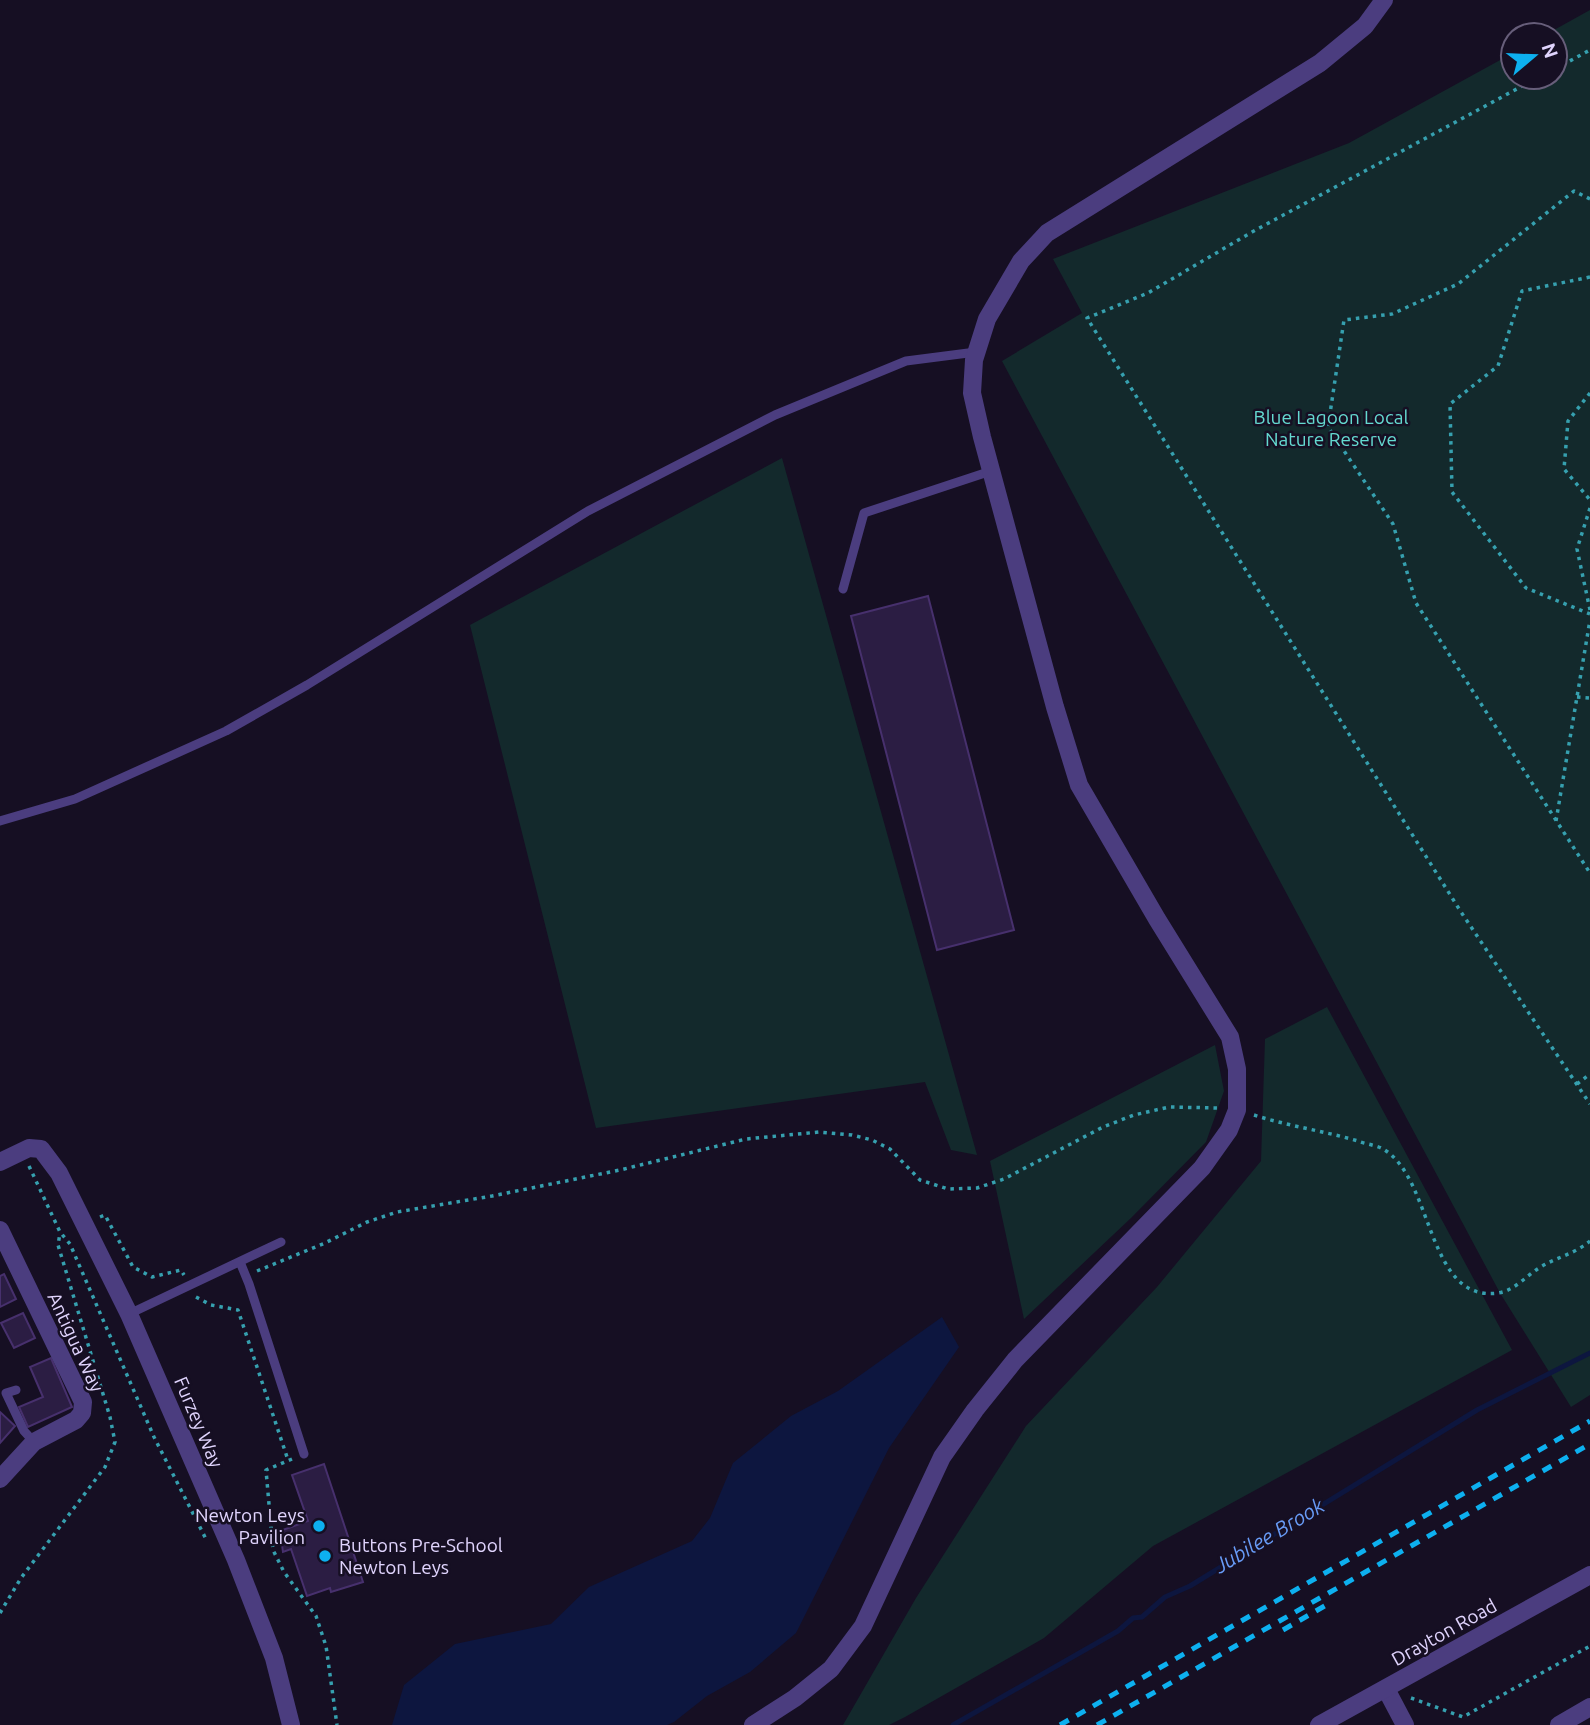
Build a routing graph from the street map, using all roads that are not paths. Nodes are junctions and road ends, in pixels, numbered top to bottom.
1 (1384, 0) edge
2 (977, 352) junction
3 (991, 471) junction
4 (843, 589) dead end
5 (0, 821) edge
6 (0, 1162) edge
7 (0, 1230) edge
8 (281, 1242) dead end
9 (240, 1262) junction
10 (129, 1314) junction
11 (16, 1390) dead end
12 (34, 1442) junction
13 (304, 1454) road end
14 (0, 1479) edge
15 (1590, 1575) edge
16 (1385, 1689) junction
17 (1590, 1707) edge
18 (291, 1725) edge
19 (753, 1725) edge
20 (1319, 1725) edge
21 (1405, 1725) edge
22 (1559, 1725) edge

1 - 2 street
2 - 3 street
2 - 5 lane
3 - 4 lane
3 - 19 street
6 - 10 street, Furzey Way
7 - 12 street, Antigua Way
8 - 9 lane
9 - 10 lane
9 - 13 lane
10 - 18 street, Furzey Way
11 - 12 lane
12 - 14 street, Antigua Way
15 - 16 street, Drayton Road
16 - 20 street, Drayton Road
16 - 21 street
17 - 22 street

